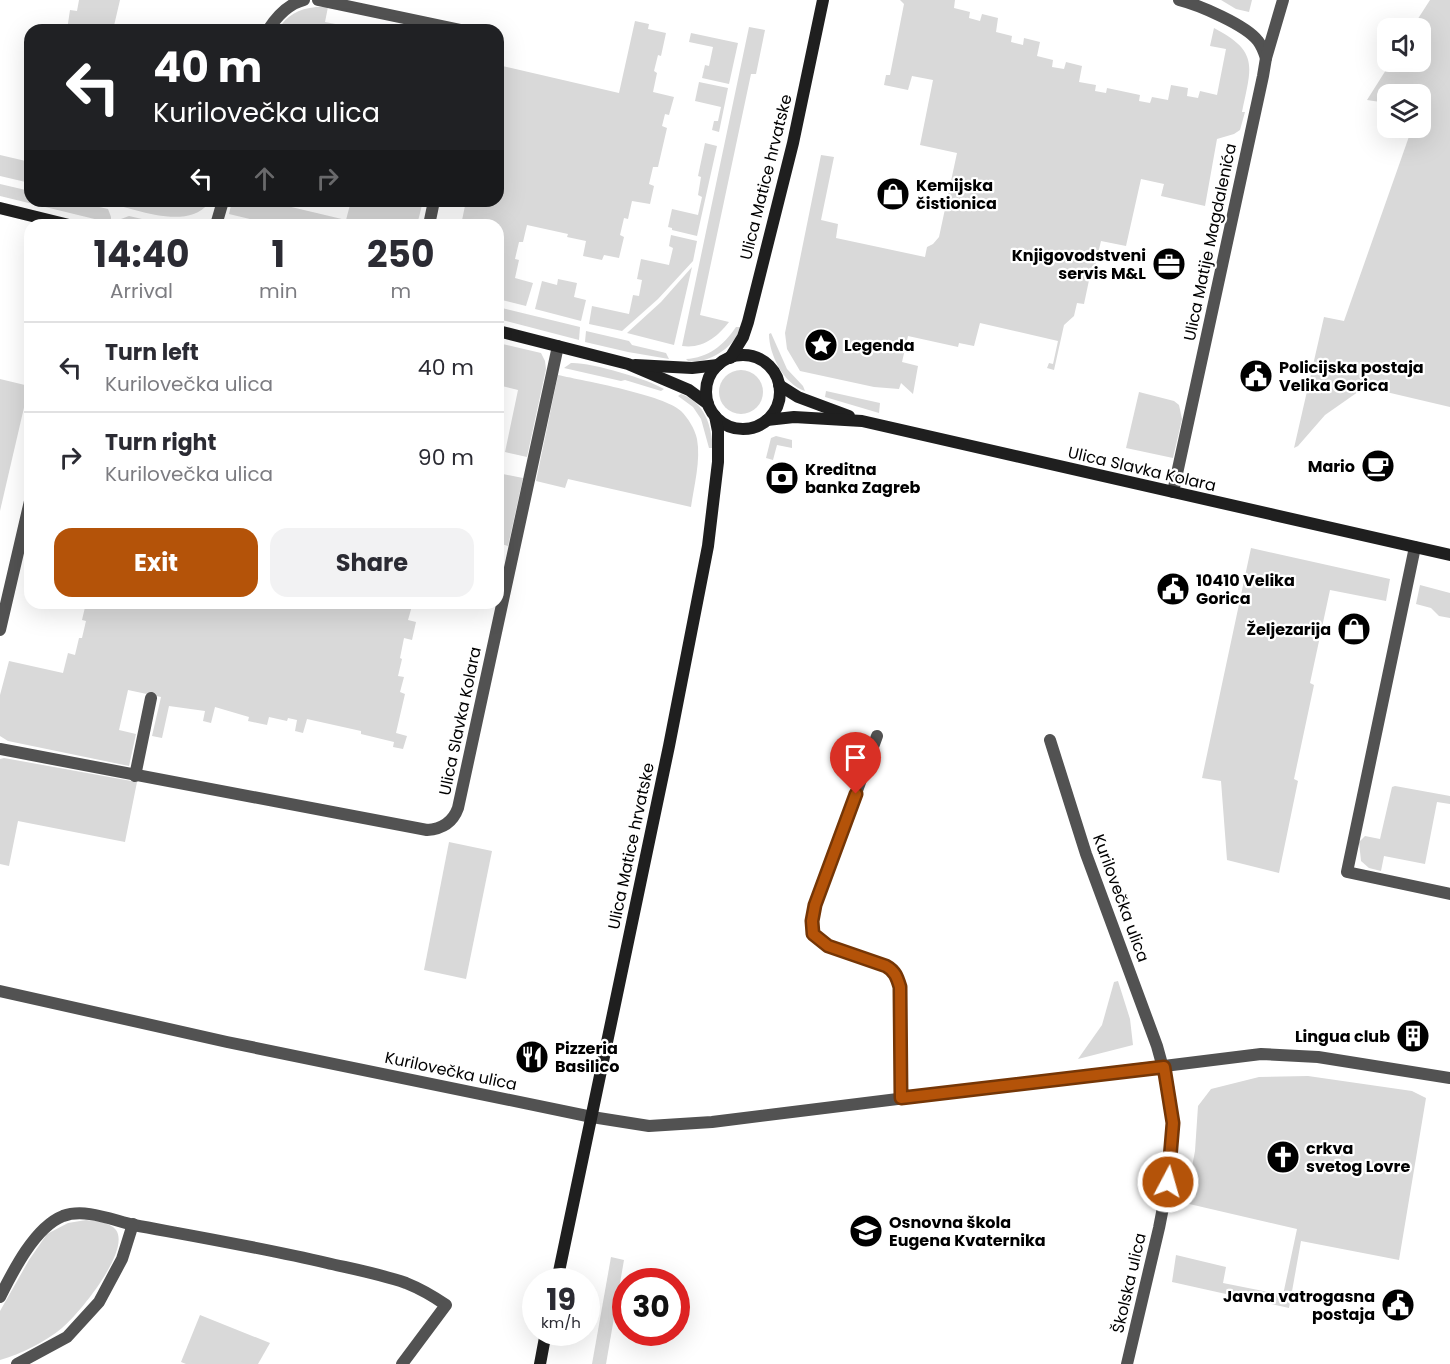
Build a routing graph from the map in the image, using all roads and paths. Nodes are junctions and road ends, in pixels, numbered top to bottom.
1 (304, 0) edge
2 (318, 0) edge
3 (823, 0) edge
4 (1179, 0) edge
5 (1283, 0) edge
6 (273, 24) edge
7 (432, 24) edge
8 (1266, 58) junction
9 (0, 208) edge
10 (45, 219) edge
11 (504, 332) edge
12 (558, 346) junction
13 (730, 358) junction
14 (628, 364) junction
15 (718, 365) junction
16 (779, 385) junction
17 (708, 404) junction
18 (715, 416) junction
19 (767, 420) junction
20 (862, 421) junction
21 (1173, 492) junction
22 (24, 527) edge
23 (1415, 547) junction
24 (1450, 555) edge
25 (504, 592) edge
26 (500, 609) edge
27 (0, 630) edge
28 (151, 698) dead end
29 (877, 736) dead end
30 (1050, 740) dead end
31 (0, 749) edge
32 (135, 776) junction
33 (1450, 894) edge
34 (0, 991) edge
35 (1164, 1067) junction
36 (1450, 1078) edge
37 (901, 1098) junction
38 (592, 1117) junction
39 (133, 1224) junction
40 (560, 1268) edge
41 (0, 1297) edge
42 (543, 1346) edge
43 (17, 1364) edge
44 (402, 1364) edge
45 (540, 1364) edge
46 (1127, 1364) edge

1 - 6 street
2 - 7 street
3 - 13 main road, Ulica Matice hrvatske
4 - 8 street
5 - 8 street, Ulica Matije Magdalenića
8 - 21 street, Ulica Matije Magdalenića
9 - 10 main road
11 - 12 main road
12 - 14 main road
12 - 25 street, Ulica Slavka Kolara
13 - 15 main road
13 - 16 main road
14 - 15 main road
14 - 17 main road
15 - 17 main road
16 - 19 main road
16 - 20 main road, Ulica Slavka Kolara
17 - 18 main road
18 - 19 main road
18 - 38 main road, Ulica Matice hrvatske
19 - 20 main road, Ulica Slavka Kolara
20 - 21 main road, Ulica Slavka Kolara
21 - 23 main road, Ulica Slavka Kolara
22 - 27 street
23 - 24 main road, Ulica Slavka Kolara
23 - 33 street
26 - 32 street, Ulica Slavka Kolara
28 - 32 street
29 - 37 street
30 - 35 street, Kurilovečka ulica
31 - 32 street, Ulica Slavka Kolara
34 - 38 street, Kurilovečka ulica
35 - 36 street, Kurilovečka ulica
35 - 37 street, Kurilovečka ulica
35 - 46 street, Školska ulica
37 - 38 street, Kurilovečka ulica
38 - 40 main road, Ulica Matice hrvatske
39 - 41 street
39 - 43 street
39 - 44 street
42 - 45 main road

